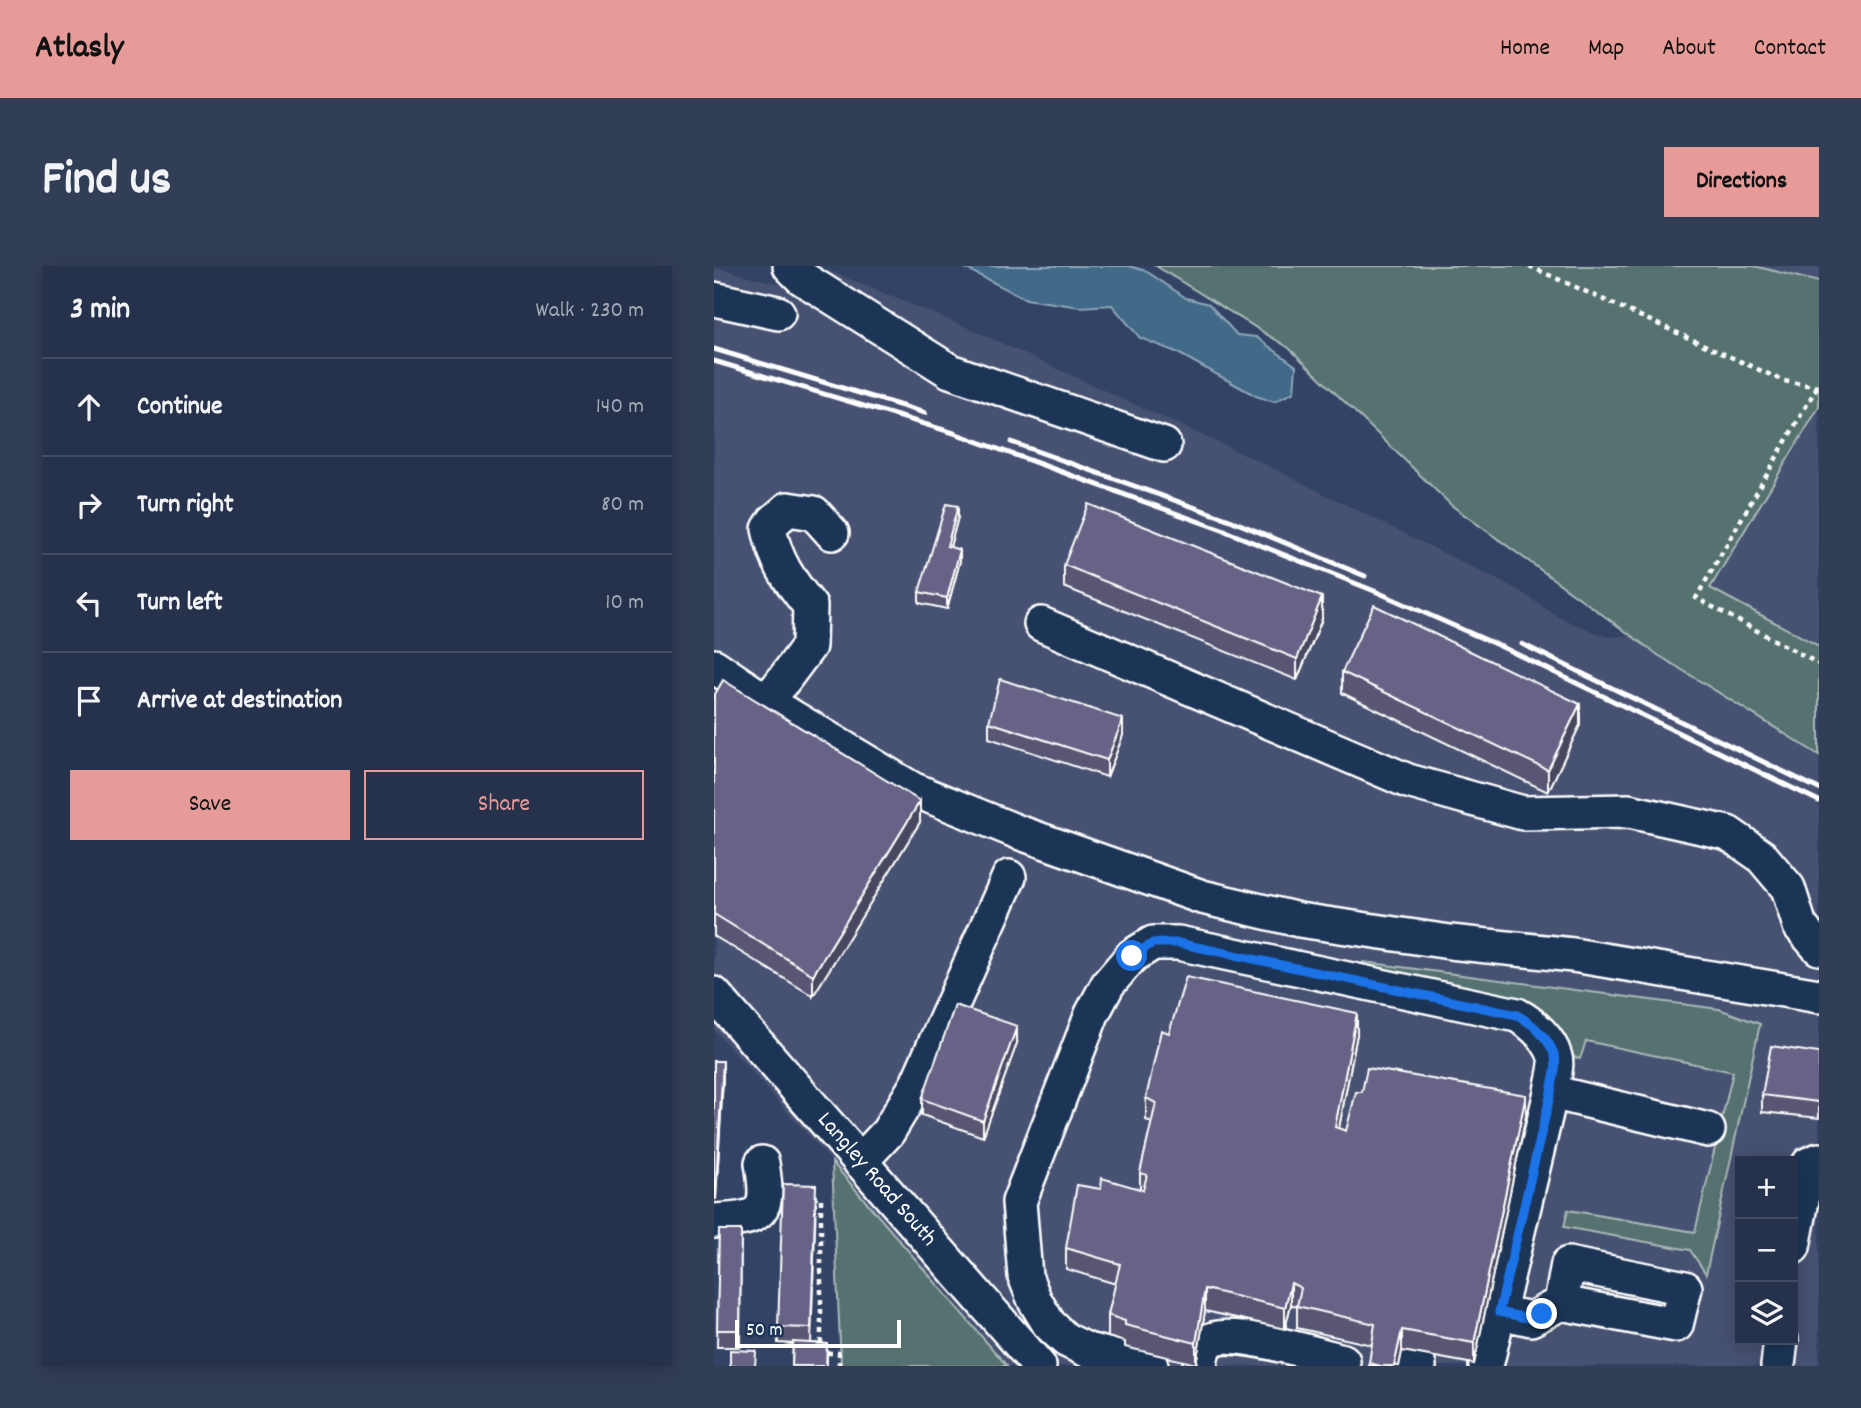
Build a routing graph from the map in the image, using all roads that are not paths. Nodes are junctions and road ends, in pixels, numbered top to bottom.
1 (790, 266) edge
2 (714, 299) edge
3 (778, 313) dead end
4 (1164, 445) dead end
5 (832, 533) dead end
6 (1041, 624) dead end
7 (714, 666) edge
8 (767, 702) junction
9 (1009, 877) dead end
10 (1819, 948) edge
11 (714, 994) edge
12 (1819, 996) edge
13 (1551, 1092) junction
14 (1708, 1130) dead end
15 (1819, 1160) edge
16 (860, 1162) junction
17 (762, 1163) dead end
18 (714, 1221) edge
19 (1798, 1221) edge
20 (1562, 1303) dead end
21 (1499, 1312) junction
22 (1780, 1345) edge
23 (1039, 1366) edge
24 (1151, 1366) edge
25 (1200, 1366) edge
26 (1342, 1366) edge
27 (1486, 1366) edge
28 (1778, 1366) edge

1 - 4 street
2 - 3 street
5 - 8 street
6 - 10 street
7 - 8 street
8 - 12 street
9 - 16 street
11 - 16 street, Langley Road South
13 - 14 street
13 - 21 street
13 - 24 street
15 - 19 street
16 - 23 street, Langley Road South
17 - 18 street
20 - 21 street
21 - 27 street
22 - 28 street
25 - 26 street

